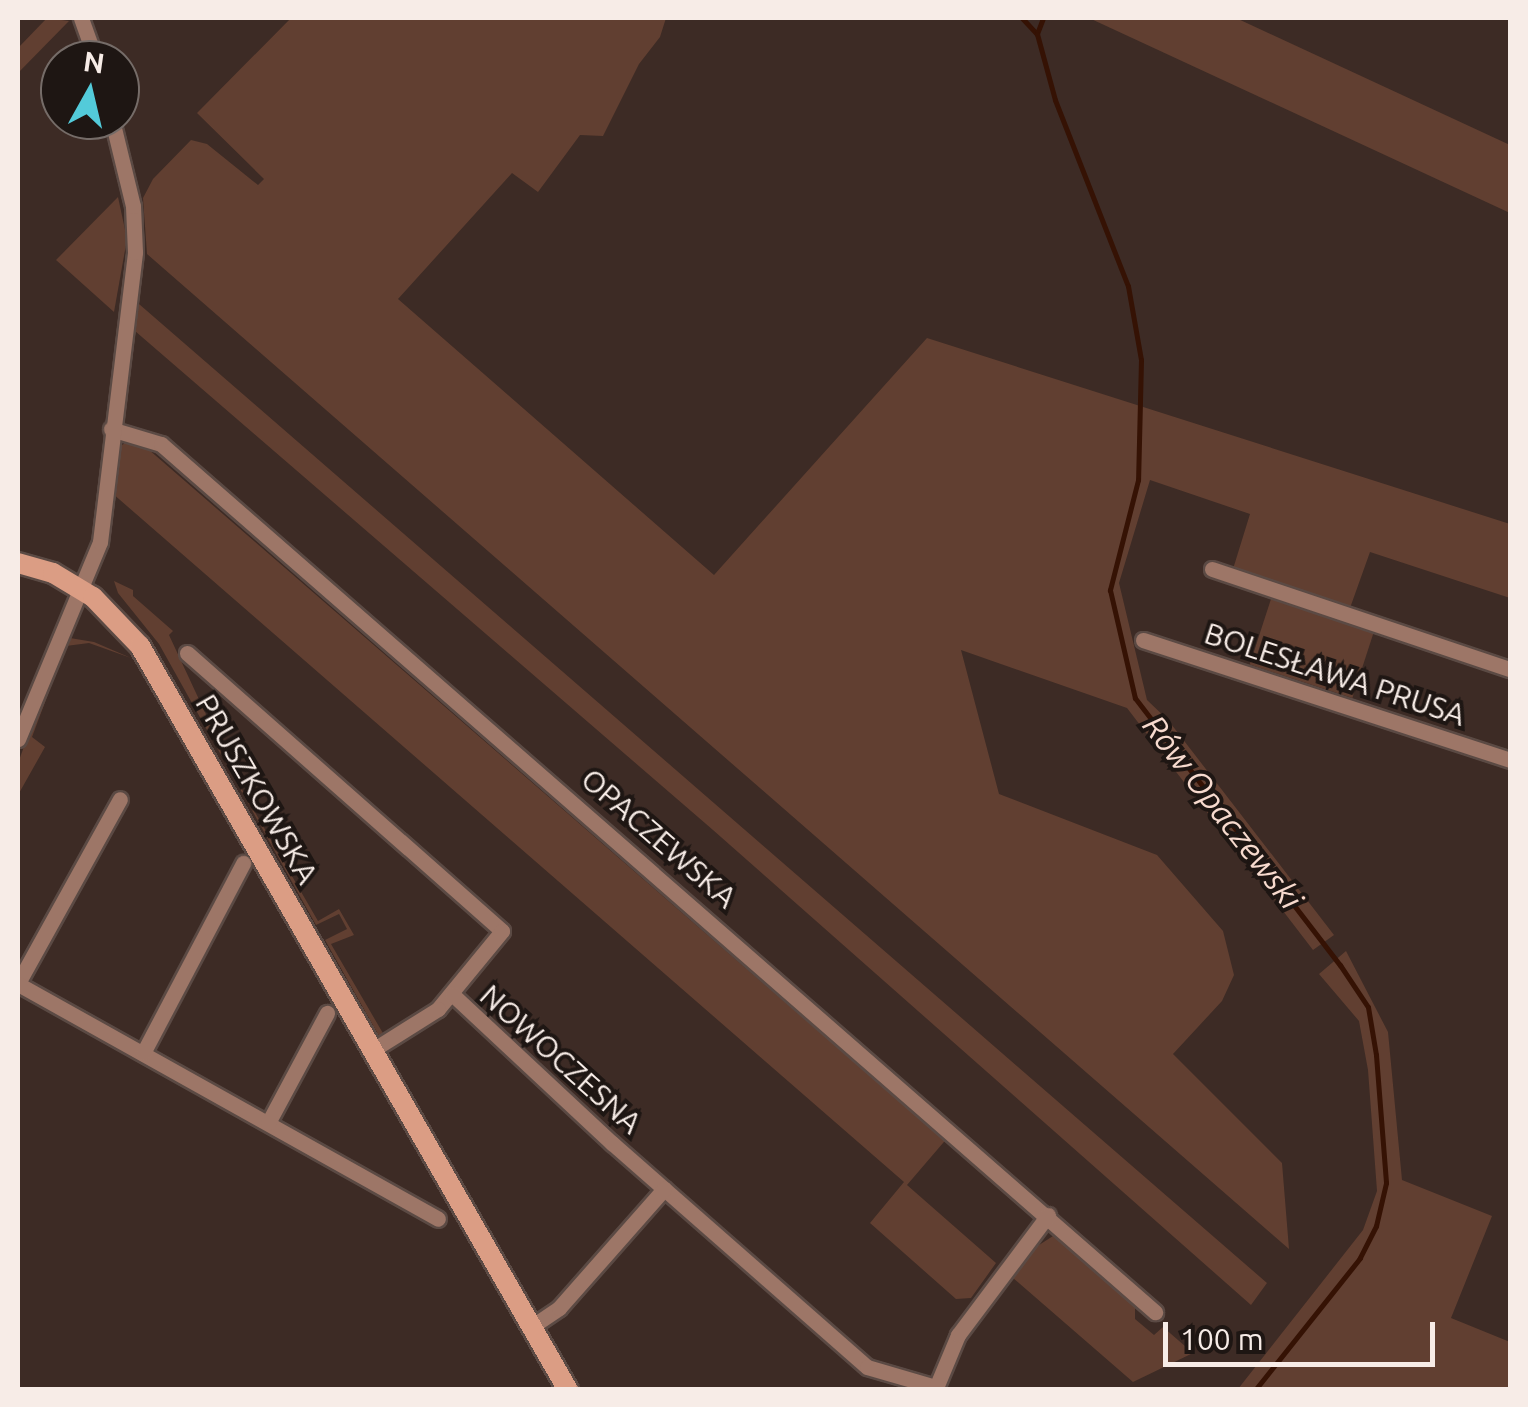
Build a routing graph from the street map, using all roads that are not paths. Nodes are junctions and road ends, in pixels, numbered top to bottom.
1 (117, 140) edge
2 (111, 429) junction
3 (18, 563) edge
4 (1212, 569) dead end
5 (81, 588) junction
6 (1143, 640) dead end
7 (187, 654) dead end
8 (1510, 669) edge
9 (18, 739) edge
10 (1510, 760) edge
11 (120, 799) dead end
12 (243, 863) dead end
13 (18, 984) edge
14 (452, 994) junction
15 (328, 1013) dead end
16 (371, 1051) junction
17 (143, 1053) junction
18 (268, 1123) junction
19 (664, 1190) junction
20 (1048, 1215) junction
21 (438, 1219) dead end
22 (1155, 1312) dead end
23 (531, 1326) junction
24 (935, 1388) edge
25 (568, 1390) edge

1 - 2 street
2 - 5 street
2 - 20 street, OPACZEWSKA
3 - 5 street, PRUSZKOWSKA
4 - 8 street
5 - 9 street
5 - 16 street, PRUSZKOWSKA
6 - 10 street, BOLESŁAWA PRUSA
7 - 14 street, NOWOCZESNA
11 - 13 street
12 - 17 street
13 - 17 street
14 - 16 street
14 - 19 street, NOWOCZESNA
15 - 18 street
16 - 23 street, PRUSZKOWSKA
17 - 18 street
18 - 21 street
19 - 23 street
19 - 24 street, NOWOCZESNA
20 - 22 street, OPACZEWSKA
20 - 24 street
23 - 25 street, PRUSZKOWSKA

